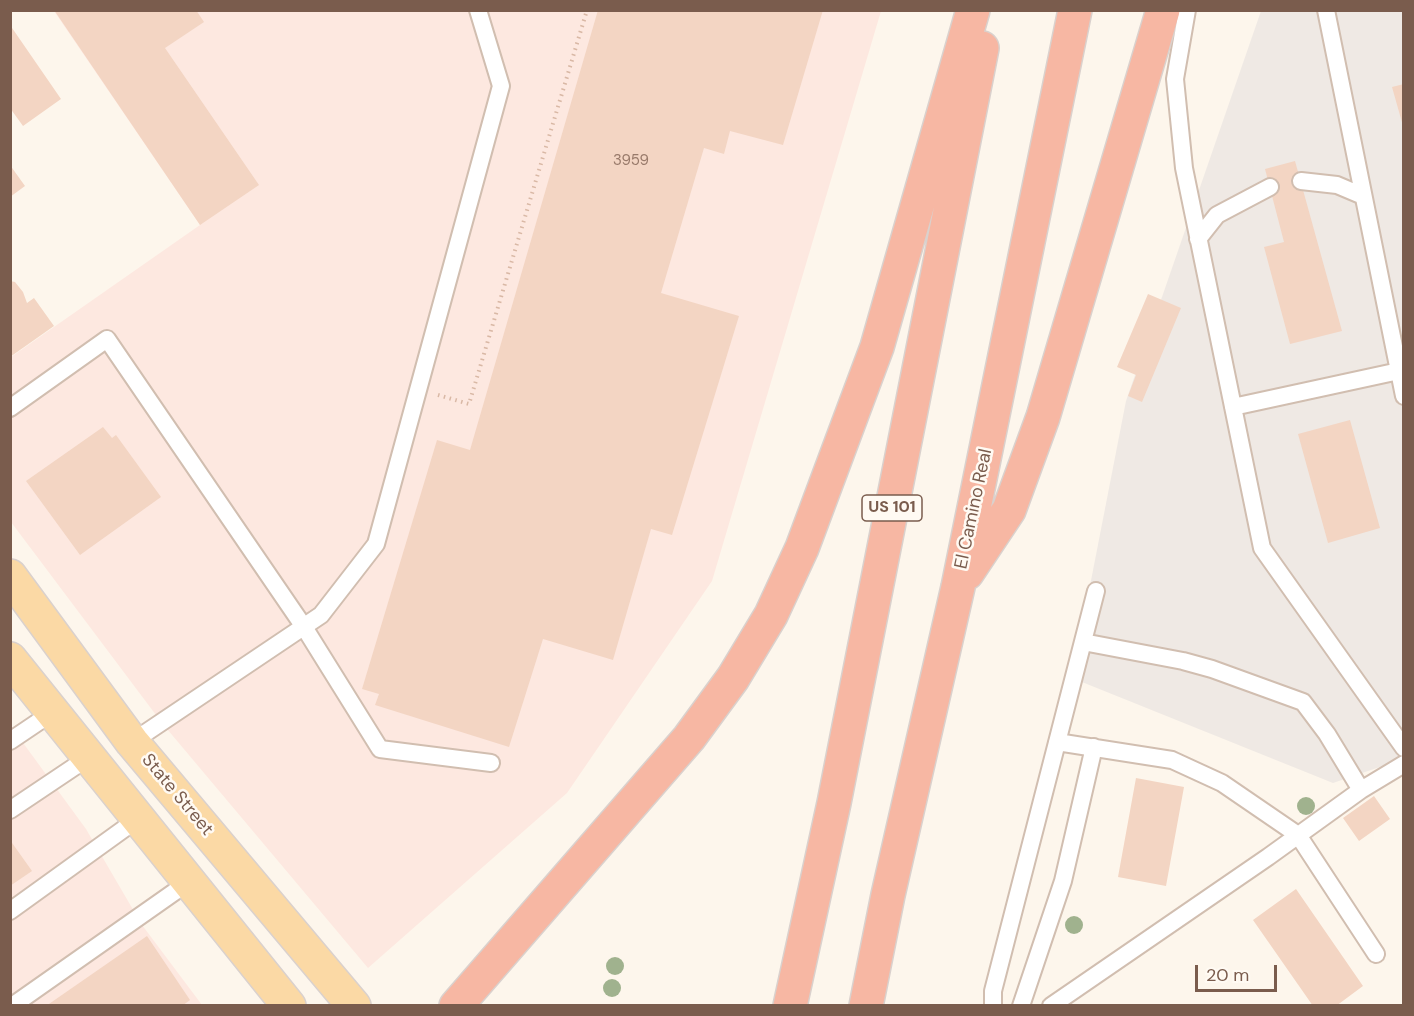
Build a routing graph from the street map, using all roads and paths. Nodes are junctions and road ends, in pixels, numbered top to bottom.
1 (478, 10) edge
2 (587, 10) edge
3 (973, 10) edge
4 (990, 10) edge
5 (1075, 10) edge
6 (1163, 10) edge
7 (1187, 10) edge
8 (1326, 10) edge
9 (1301, 181) dead end
10 (1270, 187) dead end
11 (1363, 196) junction
12 (1198, 238) junction
13 (1399, 371) junction
14 (418, 389) junction
15 (1404, 396) edge
16 (1233, 407) junction
17 (10, 408) edge
18 (10, 576) edge
19 (958, 587) junction
20 (1096, 591) dead end
21 (304, 627) junction
22 (1083, 642) junction
23 (10, 659) edge
24 (53, 712) junction
25 (10, 741) edge
26 (132, 741) junction
27 (1057, 742) junction
28 (1094, 747) junction
29 (1404, 748) edge
30 (89, 756) junction
31 (491, 763) dead end
32 (1404, 764) edge
33 (1358, 793) junction
34 (10, 810) edge
35 (139, 818) junction
36 (1298, 835) junction
37 (190, 881) junction
38 (10, 911) edge
39 (1376, 954) dead end
40 (276, 1001) edge
41 (12, 1005) edge
42 (354, 1005) edge
43 (456, 1005) edge
44 (790, 1005) edge
45 (866, 1005) edge
46 (993, 1005) edge
47 (1021, 1005) edge
48 (1051, 1005) edge

1 - 14 lane
2 - 14 path
3 - 43 highway
4 - 44 highway, US 101
5 - 19 highway, El Camino Real
6 - 19 highway
7 - 12 lane
8 - 11 lane
9 - 11 lane
10 - 12 lane
11 - 13 lane
12 - 16 lane
13 - 15 lane
13 - 16 lane
14 - 21 lane
16 - 29 lane
17 - 21 lane
18 - 26 main road, State Street
19 - 45 highway, El Camino Real
20 - 22 lane
21 - 26 lane
21 - 31 lane
22 - 27 lane
22 - 33 lane
23 - 24 main road
24 - 25 lane
24 - 30 main road
26 - 42 main road, State Street
27 - 28 lane
27 - 46 lane
28 - 36 lane
28 - 47 lane
30 - 34 lane
30 - 35 main road
32 - 33 lane
33 - 36 lane
35 - 37 main road
35 - 38 lane
36 - 39 lane
36 - 48 lane
37 - 40 main road
37 - 41 lane

